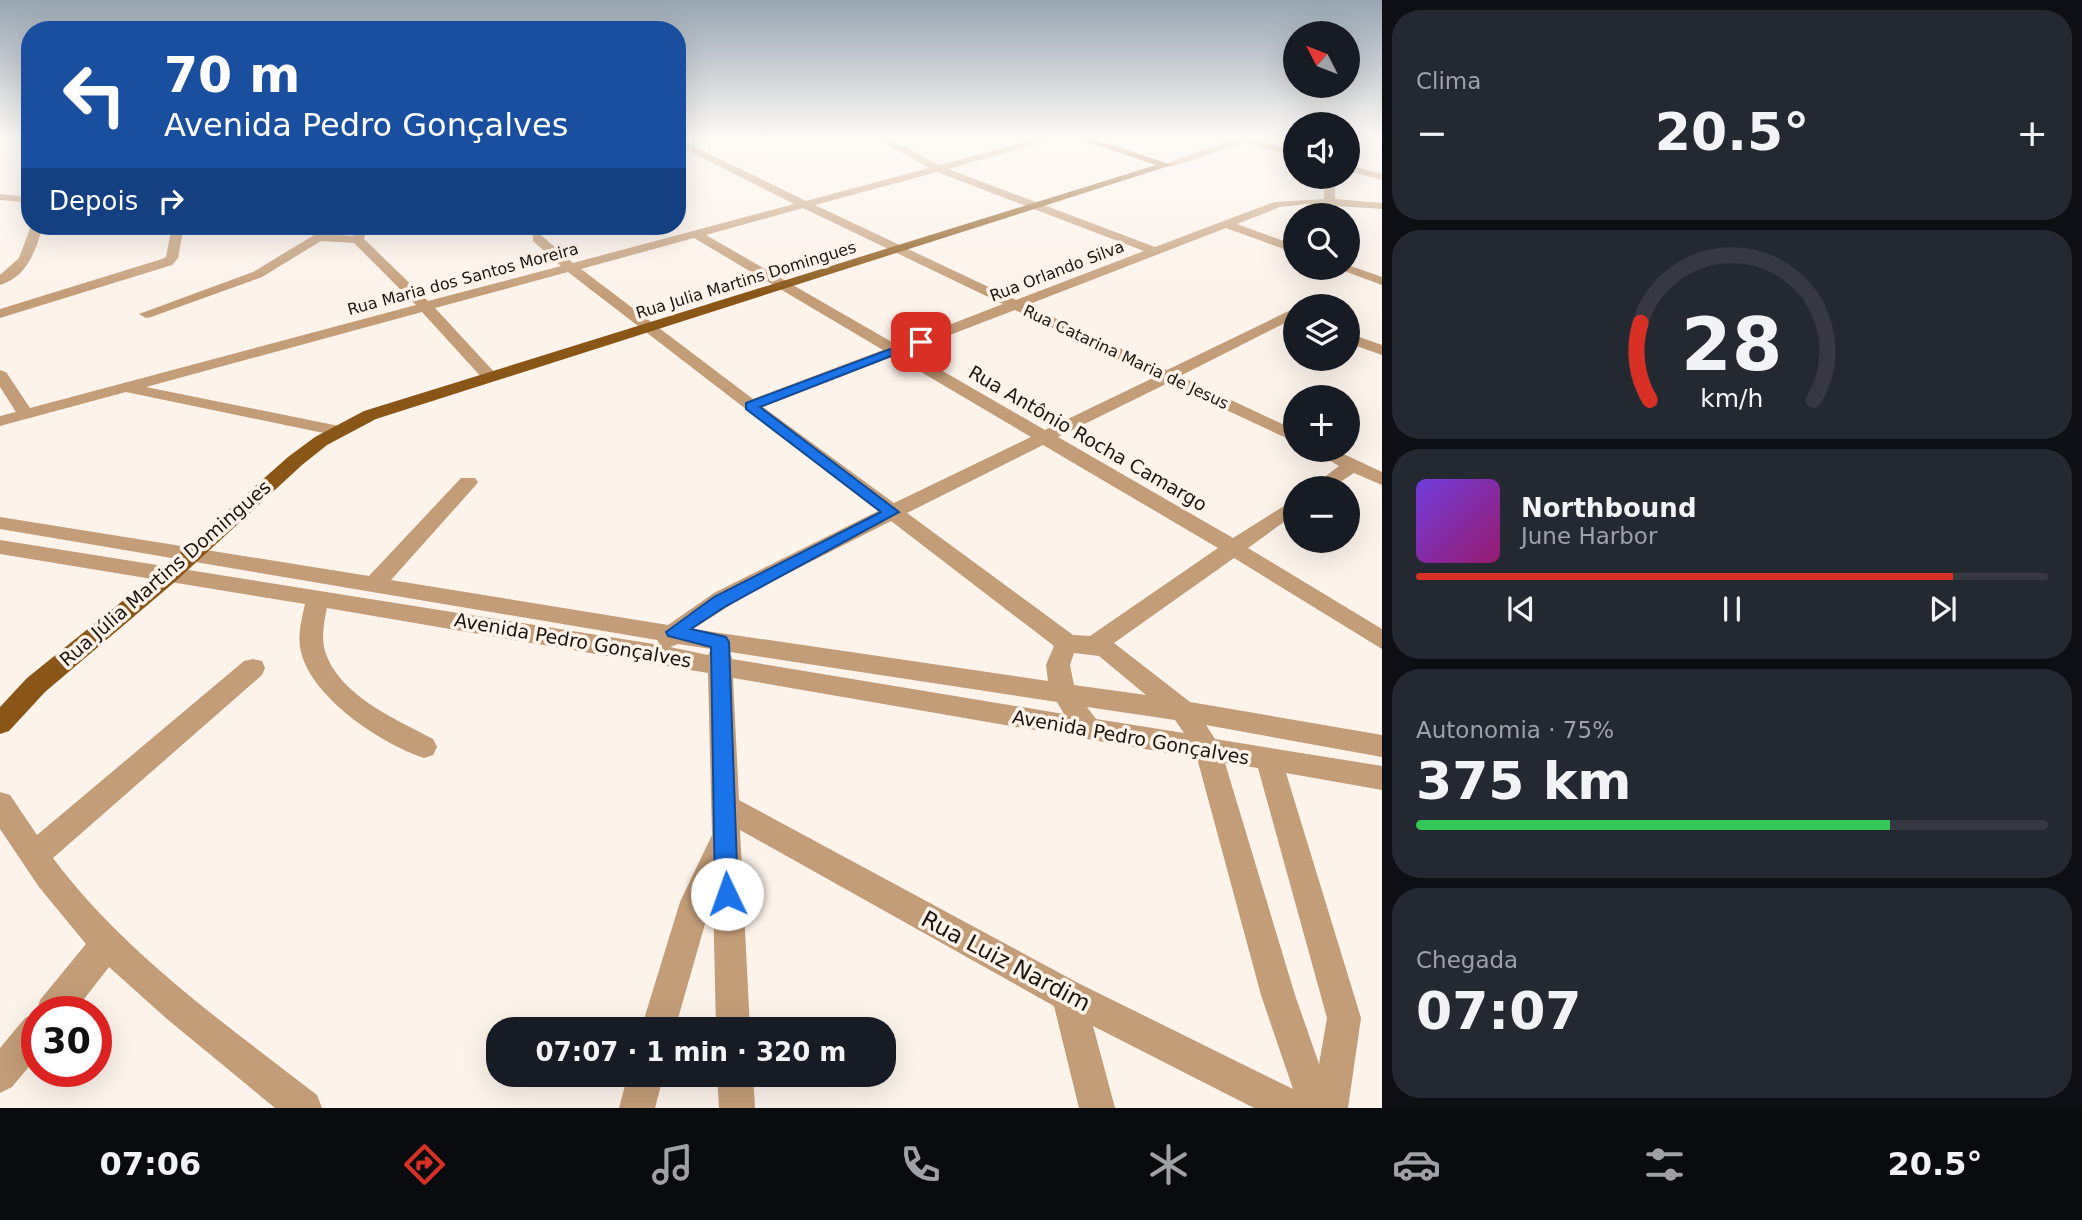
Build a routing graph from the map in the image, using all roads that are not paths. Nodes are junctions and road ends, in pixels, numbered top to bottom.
1 (772, 189) edge
2 (866, 189) edge
3 (991, 189) edge
4 (1091, 189) edge
5 (1330, 189) edge
6 (3, 197) dead end
7 (21, 199) edge
8 (1329, 202) junction
9 (805, 205) junction
10 (1036, 206) junction
11 (1382, 206) edge
12 (1226, 224) junction
13 (34, 235) edge
14 (176, 235) edge
15 (321, 235) edge
16 (359, 235) edge
17 (698, 235) junction
18 (318, 237) junction
19 (537, 238) dead end
20 (358, 240) junction
21 (1283, 245) edge
22 (903, 250) junction
23 (1155, 251) junction
24 (571, 268) junction
25 (1360, 274) edge
26 (0, 281) edge
27 (1382, 281) edge
28 (787, 286) junction
29 (425, 306) junction
30 (1016, 306) junction
31 (0, 314) edge
32 (146, 314) dead end
33 (1283, 318) edge
34 (650, 328) junction
35 (1360, 342) edge
36 (1382, 350) edge
37 (898, 351) junction
38 (0, 375) edge
39 (1165, 375) junction
40 (490, 377) junction
41 (126, 387) junction
42 (751, 406) junction
43 (25, 413) junction
44 (0, 421) edge
45 (338, 431) junction
46 (1283, 431) edge
47 (1044, 436) junction
48 (1347, 462) edge
49 (1353, 465) junction
50 (1337, 476) edge
51 (1382, 479) edge
52 (468, 482) dead end
53 (891, 512) junction
54 (1283, 513) edge
55 (0, 523) edge
56 (0, 547) edge
57 (1232, 547) junction
58 (191, 554) junction
59 (169, 575) junction
60 (374, 584) junction
61 (317, 597) junction
62 (674, 632) junction
63 (1382, 640) edge
64 (1068, 644) junction
65 (1094, 645) junction
66 (655, 653) junction
67 (720, 654) junction
68 (253, 668) dead end
69 (1066, 695) junction
70 (1183, 711) junction
71 (0, 724) edge
72 (1089, 730) junction
73 (1382, 746) edge
74 (424, 747) dead end
75 (1207, 748) junction
76 (1269, 761) junction
77 (1382, 778) edge
78 (0, 804) edge
79 (723, 806) junction
80 (724, 839) junction
81 (34, 856) junction
82 (107, 943) junction
83 (65, 996) edge
84 (1068, 996) junction
85 (661, 1017) edge
86 (732, 1017) edge
87 (21, 1049) edge
88 (0, 1075) edge
89 (643, 1087) edge
90 (736, 1087) edge
91 (304, 1108) edge
92 (637, 1108) edge
93 (737, 1108) edge
94 (1097, 1108) edge
95 (1292, 1108) edge
96 (1317, 1108) edge
97 (1330, 1108) edge

1 - 9 street, Rua Catarina Maria de Jesus
2 - 9 street, Rua Maria dos Santos Moreira
3 - 10 street
4 - 10 main road, Rua Julia Martins Domingues
5 - 8 street
6 - 7 street
8 - 11 street, Rua Orlando Silva
8 - 12 street, Rua Orlando Silva
9 - 17 street, Rua Maria dos Santos Moreira
9 - 22 street, Rua Catarina Maria de Jesus
10 - 22 main road, Rua Julia Martins Domingues
10 - 23 street
12 - 21 street
12 - 23 street, Rua Orlando Silva
13 - 26 street
14 - 31 street
15 - 18 street
16 - 20 street
17 - 24 street, Rua Maria dos Santos Moreira
17 - 28 street, Rua Antônio Rocha Camargo
18 - 20 street
18 - 32 street
19 - 24 street
20 - 29 street
22 - 28 main road, Rua Julia Martins Domingues
22 - 30 street, Rua Catarina Maria de Jesus
23 - 30 street, Rua Orlando Silva
24 - 29 street, Rua Maria dos Santos Moreira
24 - 34 street
25 - 27 street
28 - 34 main road, Rua Julia Martins Domingues
28 - 37 street, Rua Antônio Rocha Camargo
29 - 40 street
29 - 41 street, Rua Maria dos Santos Moreira
30 - 37 street, Rua Orlando Silva
30 - 39 street, Rua Catarina Maria de Jesus
33 - 39 street
34 - 40 main road, Rua Julia Martins Domingues
34 - 42 street
35 - 36 street
37 - 42 street, Rua Orlando Silva
37 - 47 street, Rua Antônio Rocha Camargo
38 - 43 street
39 - 46 street, Rua Catarina Maria de Jesus
39 - 47 street
40 - 45 main road, Rua Julia Martins Domingues
41 - 43 street, Rua Maria dos Santos Moreira
41 - 45 street
42 - 53 street
43 - 44 street, Rua Maria dos Santos Moreira
45 - 58 main road, Rua Júlia Martins Domingues
47 - 53 street
47 - 57 street, Rua Antônio Rocha Camargo
48 - 49 street
49 - 50 street
49 - 51 street
52 - 60 street
53 - 62 street
53 - 64 street
54 - 57 street
55 - 58 street, Avenida Pedro Gonçalves
56 - 59 street, Avenida Pedro Gonçalves
57 - 63 street, Rua Antônio Rocha Camargo
57 - 65 street
58 - 59 main road, Rua Júlia Martins Domingues
58 - 60 street, Avenida Pedro Gonçalves
59 - 61 street, Avenida Pedro Gonçalves
59 - 71 main road, Rua Júlia Martins Domingues
60 - 62 street, Avenida Pedro Gonçalves
61 - 66 street, Avenida Pedro Gonçalves
61 - 74 street
62 - 66 street
62 - 67 street, Avenida Pedro Gonçalves
64 - 65 street
64 - 69 street
65 - 70 street
66 - 67 street, Avenida Pedro Gonçalves
67 - 69 street, Avenida Pedro Gonçalves
67 - 72 street, Avenida Pedro Gonçalves
67 - 79 street
68 - 81 street
69 - 70 street, Avenida Pedro Gonçalves
69 - 72 street
70 - 73 street, Avenida Pedro Gonçalves
70 - 75 street
72 - 75 street, Avenida Pedro Gonçalves
75 - 76 street, Avenida Pedro Gonçalves
75 - 96 street
76 - 77 street, Avenida Pedro Gonçalves
76 - 97 street
78 - 81 street
79 - 80 street
79 - 84 street, Rua Luiz Nardim
80 - 85 street
80 - 86 street
81 - 82 street
82 - 83 street
82 - 91 street
84 - 94 street
84 - 95 street, Rua Luiz Nardim
87 - 88 street
89 - 92 street
90 - 93 street

